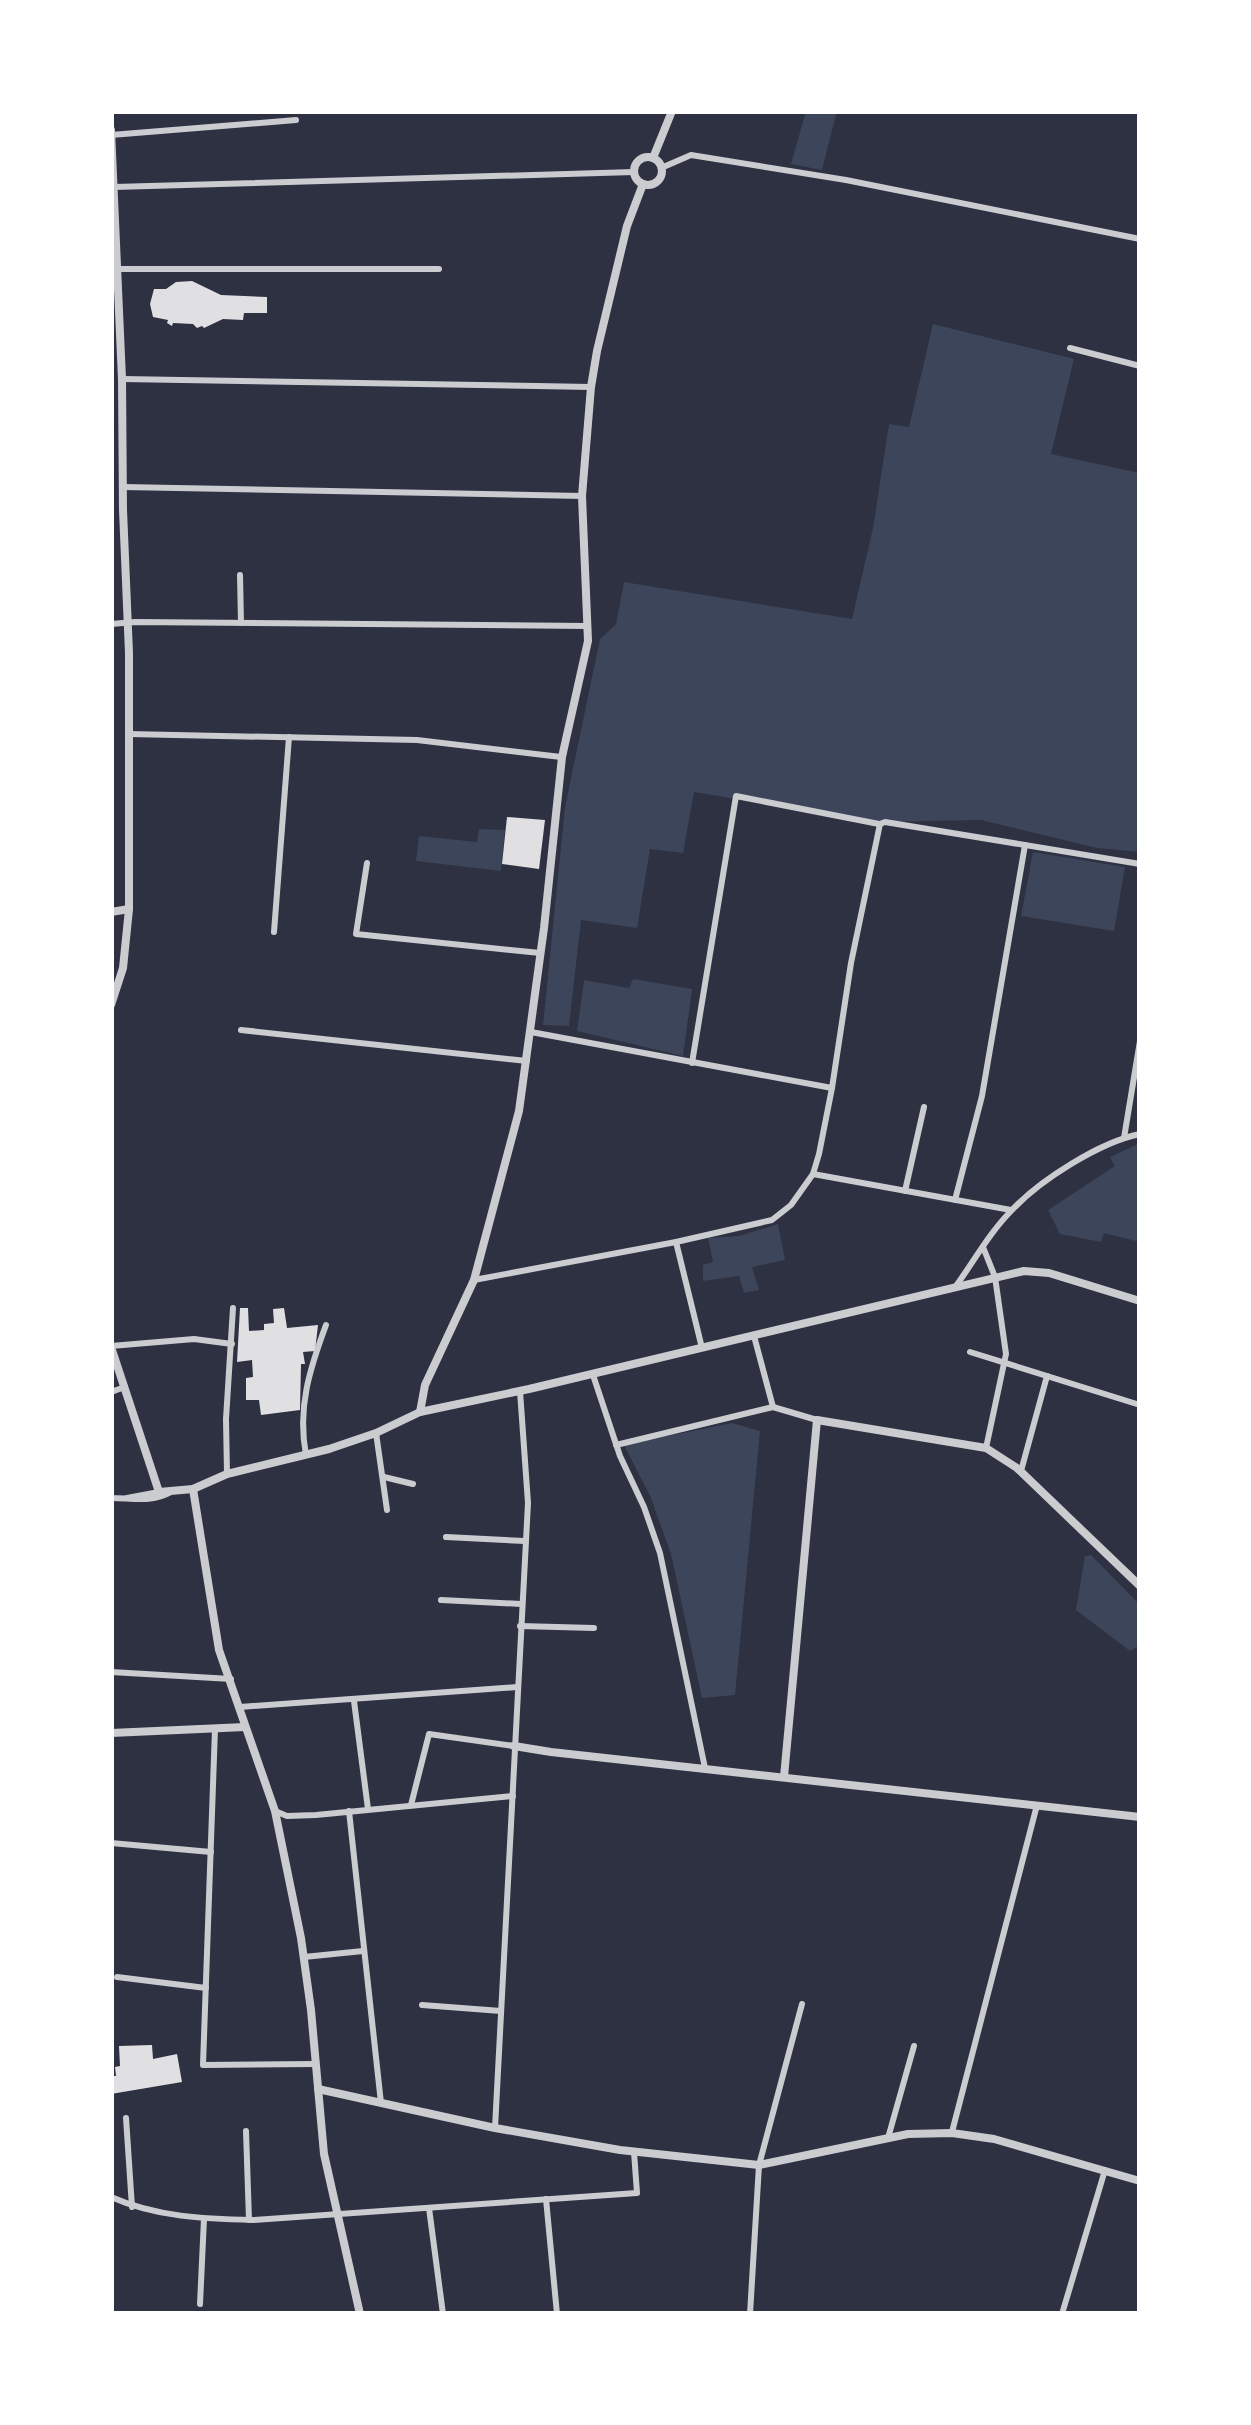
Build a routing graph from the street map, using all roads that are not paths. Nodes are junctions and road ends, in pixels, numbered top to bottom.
1 (672, 111) edge
2 (296, 120) dead end
3 (111, 133) edge
4 (652, 158) junction
5 (661, 168) junction
6 (634, 172) junction
7 (113, 180) edge
8 (643, 184) junction
9 (113, 220) edge
10 (1140, 239) edge
11 (114, 268) edge
12 (439, 269) dead end
13 (116, 346) edge
14 (1070, 348) dead end
15 (1140, 366) edge
16 (122, 379) junction
17 (591, 387) junction
18 (117, 431) edge
19 (111, 481) edge
20 (123, 484) junction
21 (582, 496) junction
22 (240, 575) dead end
23 (131, 622) junction
24 (241, 622) junction
25 (111, 624) edge
26 (589, 626) junction
27 (128, 734) junction
28 (289, 737) junction
29 (558, 756) junction
30 (878, 826) junction
31 (1025, 845) junction
32 (367, 863) dead end
33 (1140, 864) edge
34 (129, 909) junction
35 (111, 912) edge
36 (274, 932) dead end
37 (540, 953) junction
38 (111, 1005) edge
39 (241, 1030) dead end
40 (531, 1032) junction
41 (1140, 1041) edge
42 (527, 1061) junction
43 (692, 1063) junction
44 (832, 1088) junction
45 (924, 1107) dead end
46 (1140, 1134) edge
47 (1124, 1138) junction
48 (813, 1174) junction
49 (905, 1191) junction
50 (955, 1200) junction
51 (1012, 1210) junction
52 (676, 1242) junction
53 (983, 1247) junction
54 (995, 1277) junction
55 (474, 1280) junction
56 (954, 1286) junction
57 (1140, 1301) edge
58 (233, 1308) dead end
59 (326, 1325) dead end
60 (754, 1336) junction
61 (232, 1344) junction
62 (111, 1346) edge
63 (702, 1348) junction
64 (970, 1352) dead end
65 (1004, 1362) junction
66 (593, 1374) junction
67 (1047, 1376) junction
68 (125, 1388) junction
69 (520, 1391) junction
70 (111, 1392) edge
71 (1140, 1406) edge
72 (773, 1407) junction
73 (420, 1412) junction
74 (818, 1420) junction
75 (376, 1433) junction
76 (616, 1445) junction
77 (986, 1448) junction
78 (306, 1455) junction
79 (1021, 1472) junction
80 (227, 1474) junction
81 (384, 1477) junction
82 (413, 1484) dead end
83 (193, 1489) junction
84 (172, 1491) junction
85 (159, 1492) junction
86 (111, 1498) edge
87 (123, 1498) junction
88 (387, 1510) dead end
89 (446, 1537) dead end
90 (525, 1541) junction
91 (1140, 1586) edge
92 (441, 1600) dead end
93 (521, 1604) junction
94 (520, 1626) junction
95 (594, 1628) dead end
96 (111, 1672) edge
97 (231, 1679) junction
98 (518, 1687) junction
99 (354, 1701) junction
100 (240, 1708) junction
101 (245, 1727) junction
102 (215, 1729) junction
103 (111, 1733) edge
104 (514, 1746) junction
105 (705, 1768) junction
106 (784, 1777) junction
107 (513, 1796) junction
108 (411, 1805) junction
109 (1036, 1805) junction
110 (368, 1809) junction
111 (275, 1811) junction
112 (349, 1811) junction
113 (1140, 1817) edge
114 (111, 1843) edge
115 (211, 1852) junction
116 (363, 1952) junction
117 (304, 1957) junction
118 (117, 1978) dead end
119 (206, 1988) junction
120 (802, 2004) dead end
121 (422, 2006) dead end
122 (502, 2011) junction
123 (914, 2046) dead end
124 (316, 2064) junction
125 (318, 2089) junction
126 (381, 2103) junction
127 (126, 2118) dead end
128 (495, 2128) junction
129 (246, 2131) dead end
130 (952, 2133) junction
131 (888, 2138) junction
132 (634, 2152) junction
133 (759, 2165) junction
134 (1106, 2170) junction
135 (1140, 2181) edge
136 (111, 2198) edge
137 (546, 2199) junction
138 (133, 2207) junction
139 (429, 2208) junction
140 (337, 2214) junction
141 (204, 2219) junction
142 (249, 2220) junction
143 (200, 2304) dead end
144 (360, 2314) edge
145 (443, 2314) edge
146 (557, 2314) edge
147 (750, 2314) edge
148 (1062, 2314) edge

1 - 4 street
2 - 3 street
3 - 7 street
4 - 5 street
4 - 6 street
5 - 8 street
5 - 10 street
6 - 7 street
6 - 8 street
7 - 9 street
8 - 17 street
9 - 11 street
11 - 12 street
11 - 13 street
13 - 16 street
14 - 15 street
16 - 17 street
16 - 18 street
17 - 21 street
18 - 20 street
19 - 20 street
20 - 21 street
20 - 23 street
21 - 26 street
22 - 24 street
23 - 24 street
23 - 25 street
23 - 27 street
24 - 26 street
26 - 29 street
27 - 28 street
27 - 34 street
28 - 29 street
28 - 36 street
29 - 37 street
30 - 31 street
30 - 43 street
30 - 44 street
31 - 33 street
31 - 50 street
32 - 37 street
34 - 35 street
34 - 38 street
37 - 40 street
39 - 42 street
40 - 42 street
40 - 43 street
41 - 47 street
42 - 55 street
43 - 44 street
44 - 48 street
45 - 49 street
46 - 47 street
47 - 51 street
48 - 49 street
48 - 52 street
49 - 50 street
50 - 51 street
51 - 53 street
52 - 55 street
52 - 63 street
53 - 54 street
53 - 56 street
54 - 56 street
54 - 57 street
54 - 65 street
55 - 73 street
56 - 60 street
58 - 61 street
59 - 78 street
60 - 63 street
60 - 72 street
61 - 62 street
61 - 80 street
62 - 68 street
63 - 66 street
64 - 65 street
65 - 67 street
65 - 77 street
66 - 69 street
66 - 76 street
67 - 71 street
67 - 79 street
68 - 70 street
68 - 85 street
69 - 73 street
69 - 90 street
72 - 74 street
72 - 76 street
73 - 75 street
74 - 77 street
74 - 106 street
75 - 78 street
75 - 81 street
76 - 105 street
77 - 79 street
78 - 80 street
79 - 91 street
80 - 83 street
81 - 82 street
81 - 88 street
83 - 84 street
83 - 97 street
84 - 85 street
84 - 87 street
85 - 87 street
86 - 87 street
89 - 90 street
90 - 93 street
92 - 93 street
93 - 94 street
94 - 95 street
94 - 98 street
96 - 97 street
97 - 100 street
98 - 99 street
98 - 104 street
99 - 100 street
99 - 110 street
100 - 101 street
101 - 102 street
101 - 111 street
102 - 103 street
102 - 115 street
104 - 105 street
104 - 107 street
104 - 108 street
105 - 106 street
106 - 109 street
107 - 108 street
107 - 122 street
108 - 110 street
109 - 113 street
109 - 130 street
110 - 112 street
111 - 112 street
111 - 117 street
112 - 116 street
114 - 115 street
115 - 119 street
116 - 117 street
116 - 126 street
117 - 124 street
118 - 119 street
119 - 124 street
120 - 133 street
121 - 122 street
122 - 128 street
123 - 131 street
124 - 125 street
125 - 126 street
125 - 140 street
126 - 128 street
127 - 138 street
128 - 132 street
129 - 142 street
130 - 131 street
130 - 134 street
131 - 133 street
132 - 133 street
132 - 137 street
133 - 147 street
134 - 135 street
134 - 148 street
136 - 138 street
137 - 139 street
137 - 146 street
138 - 141 street
139 - 140 street
139 - 145 street
140 - 142 street
140 - 144 street
141 - 142 street
141 - 143 street

